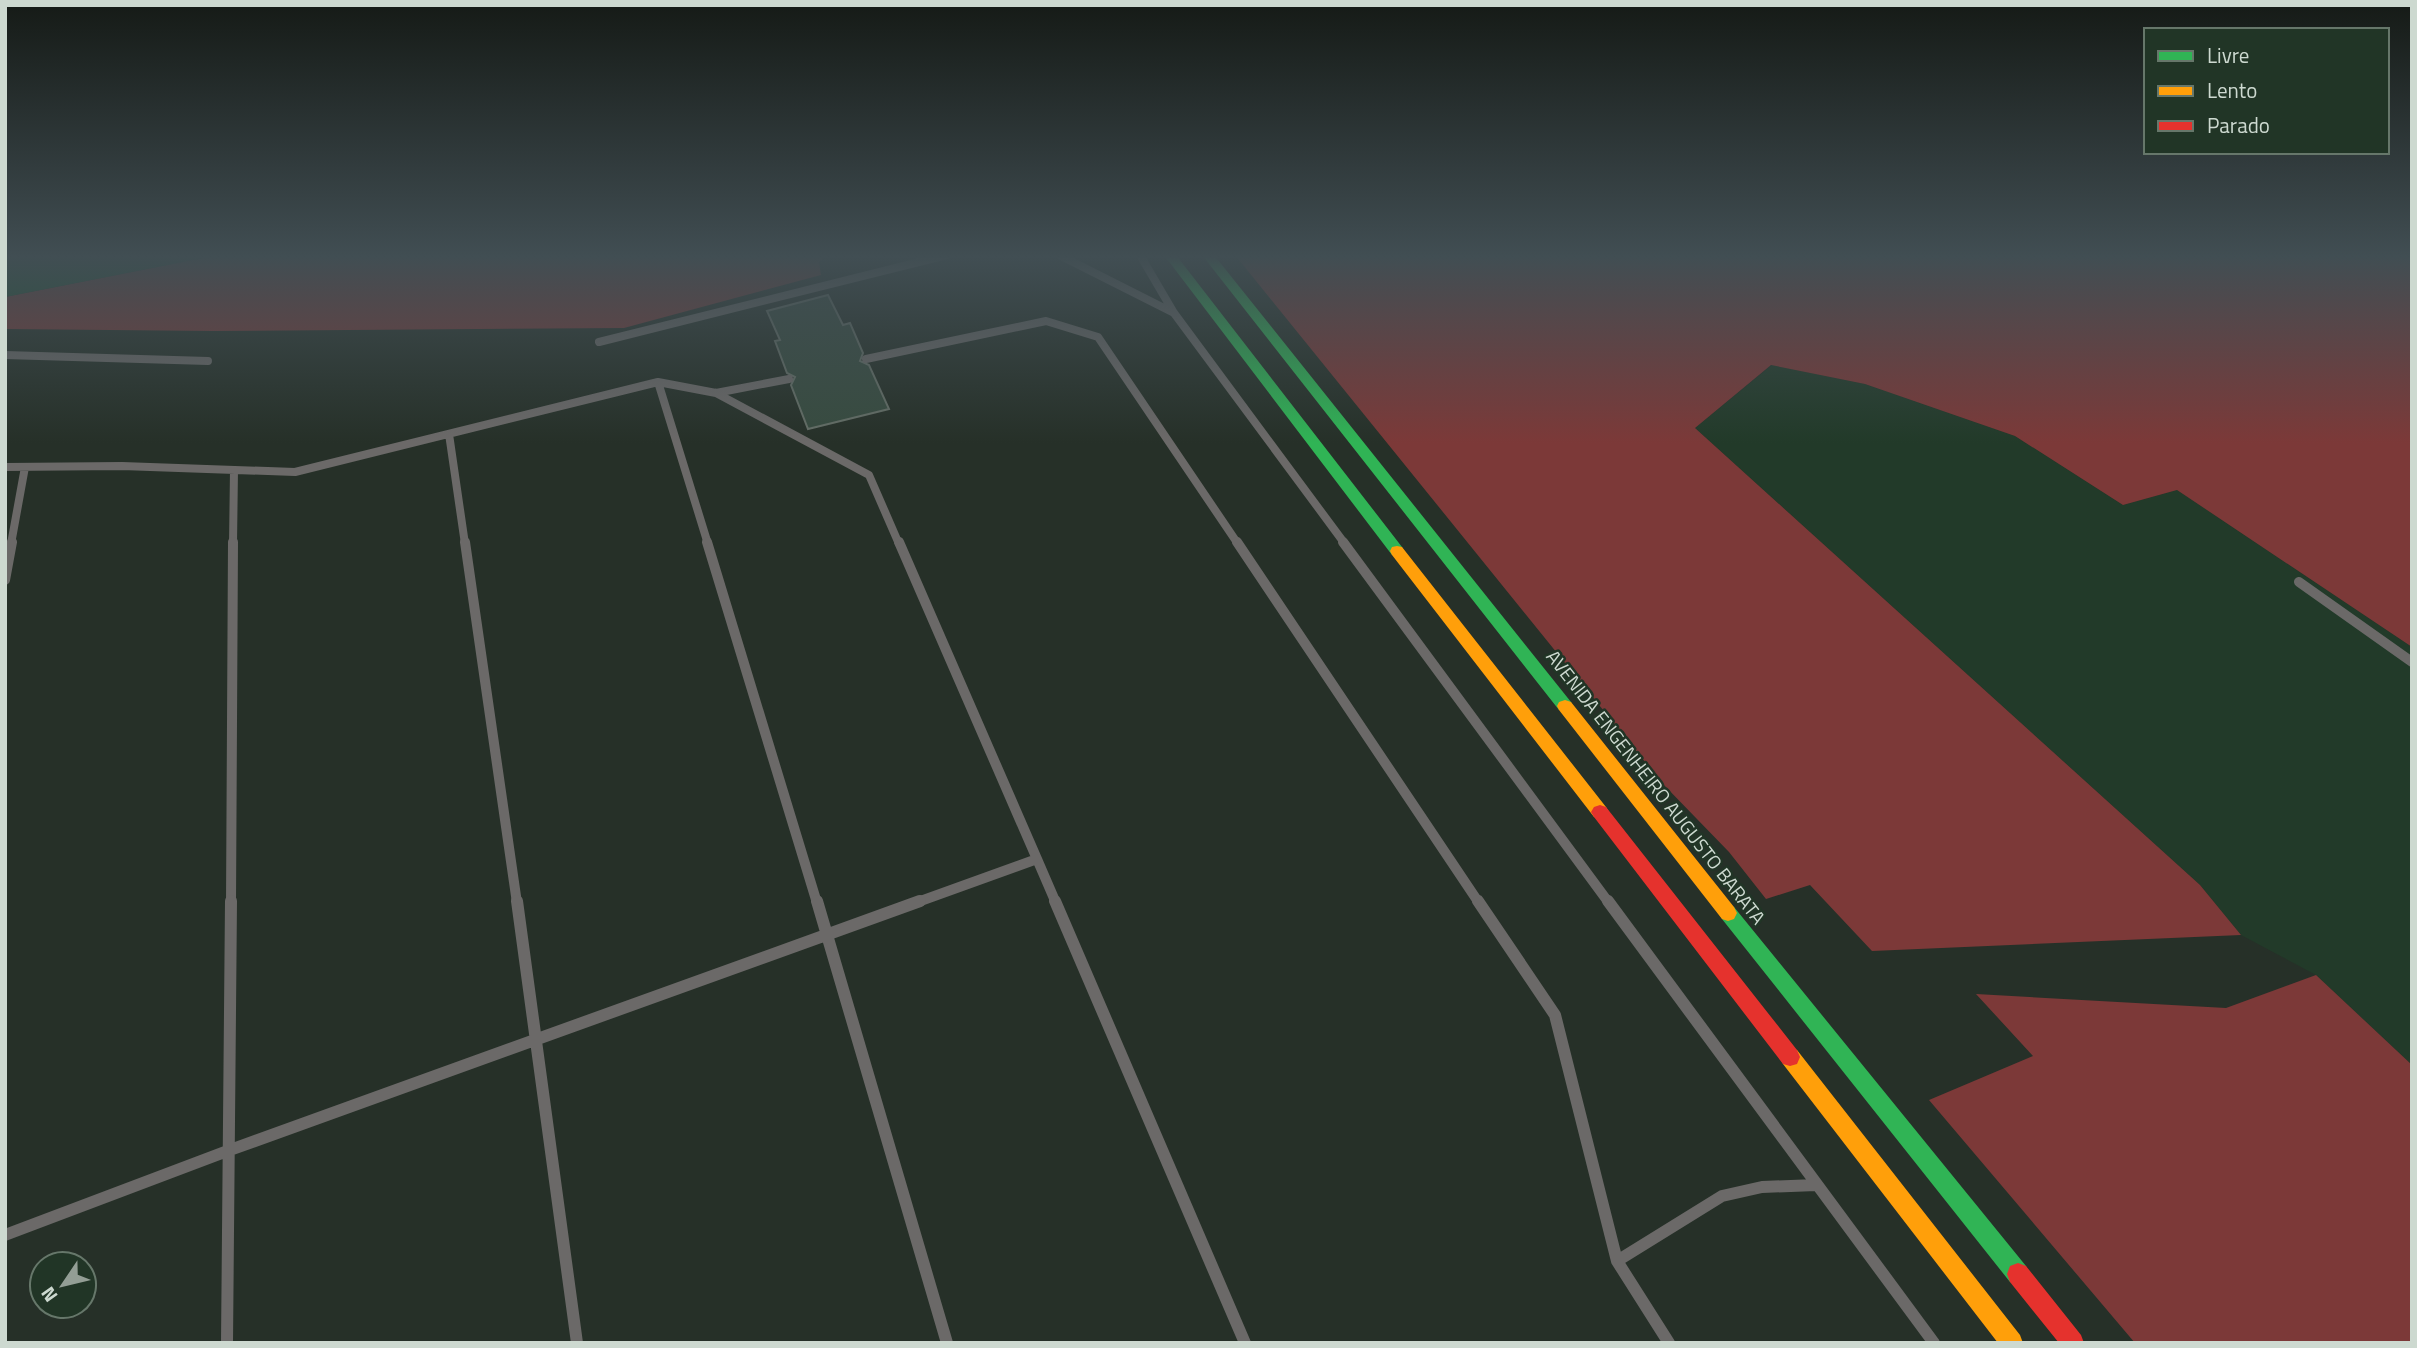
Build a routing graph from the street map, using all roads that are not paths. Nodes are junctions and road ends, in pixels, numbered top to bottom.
1 (695, 318) edge
2 (1178, 318) edge
3 (1218, 318) edge
4 (1258, 318) edge
5 (599, 342) dead end
6 (5, 355) edge
7 (866, 359) dead end
8 (208, 361) dead end
9 (789, 379) dead end
10 (658, 382) junction
11 (716, 393) junction
12 (449, 434) junction
13 (5, 467) edge
14 (25, 467) junction
15 (234, 470) junction
16 (5, 580) edge
17 (2299, 582) dead end
18 (2412, 662) edge
19 (1037, 859) junction
20 (827, 935) junction
21 (537, 1039) junction
22 (230, 1150) junction
23 (1816, 1185) junction
24 (5, 1234) edge
25 (1617, 1261) junction
26 (226, 1343) edge
27 (577, 1343) edge
28 (947, 1343) edge
29 (1245, 1343) edge
30 (1670, 1343) edge
31 (1934, 1343) edge
32 (2012, 1343) edge
33 (2073, 1343) edge

1 - 5 lane
2 - 23 lane
3 - 32 main road
4 - 33 main road, AVENIDA ENGENHEIRO AUGUSTO BARATA
6 - 8 lane
7 - 25 lane
9 - 11 lane
10 - 11 lane
10 - 12 lane
10 - 20 lane
11 - 19 lane
12 - 15 lane
12 - 21 lane
13 - 14 lane
14 - 15 lane
14 - 16 lane
15 - 22 lane
17 - 18 lane
19 - 20 lane
19 - 29 lane
20 - 21 lane
20 - 28 lane
21 - 22 lane
21 - 27 lane
22 - 24 lane
22 - 26 lane
23 - 25 lane
23 - 31 lane
25 - 30 lane

